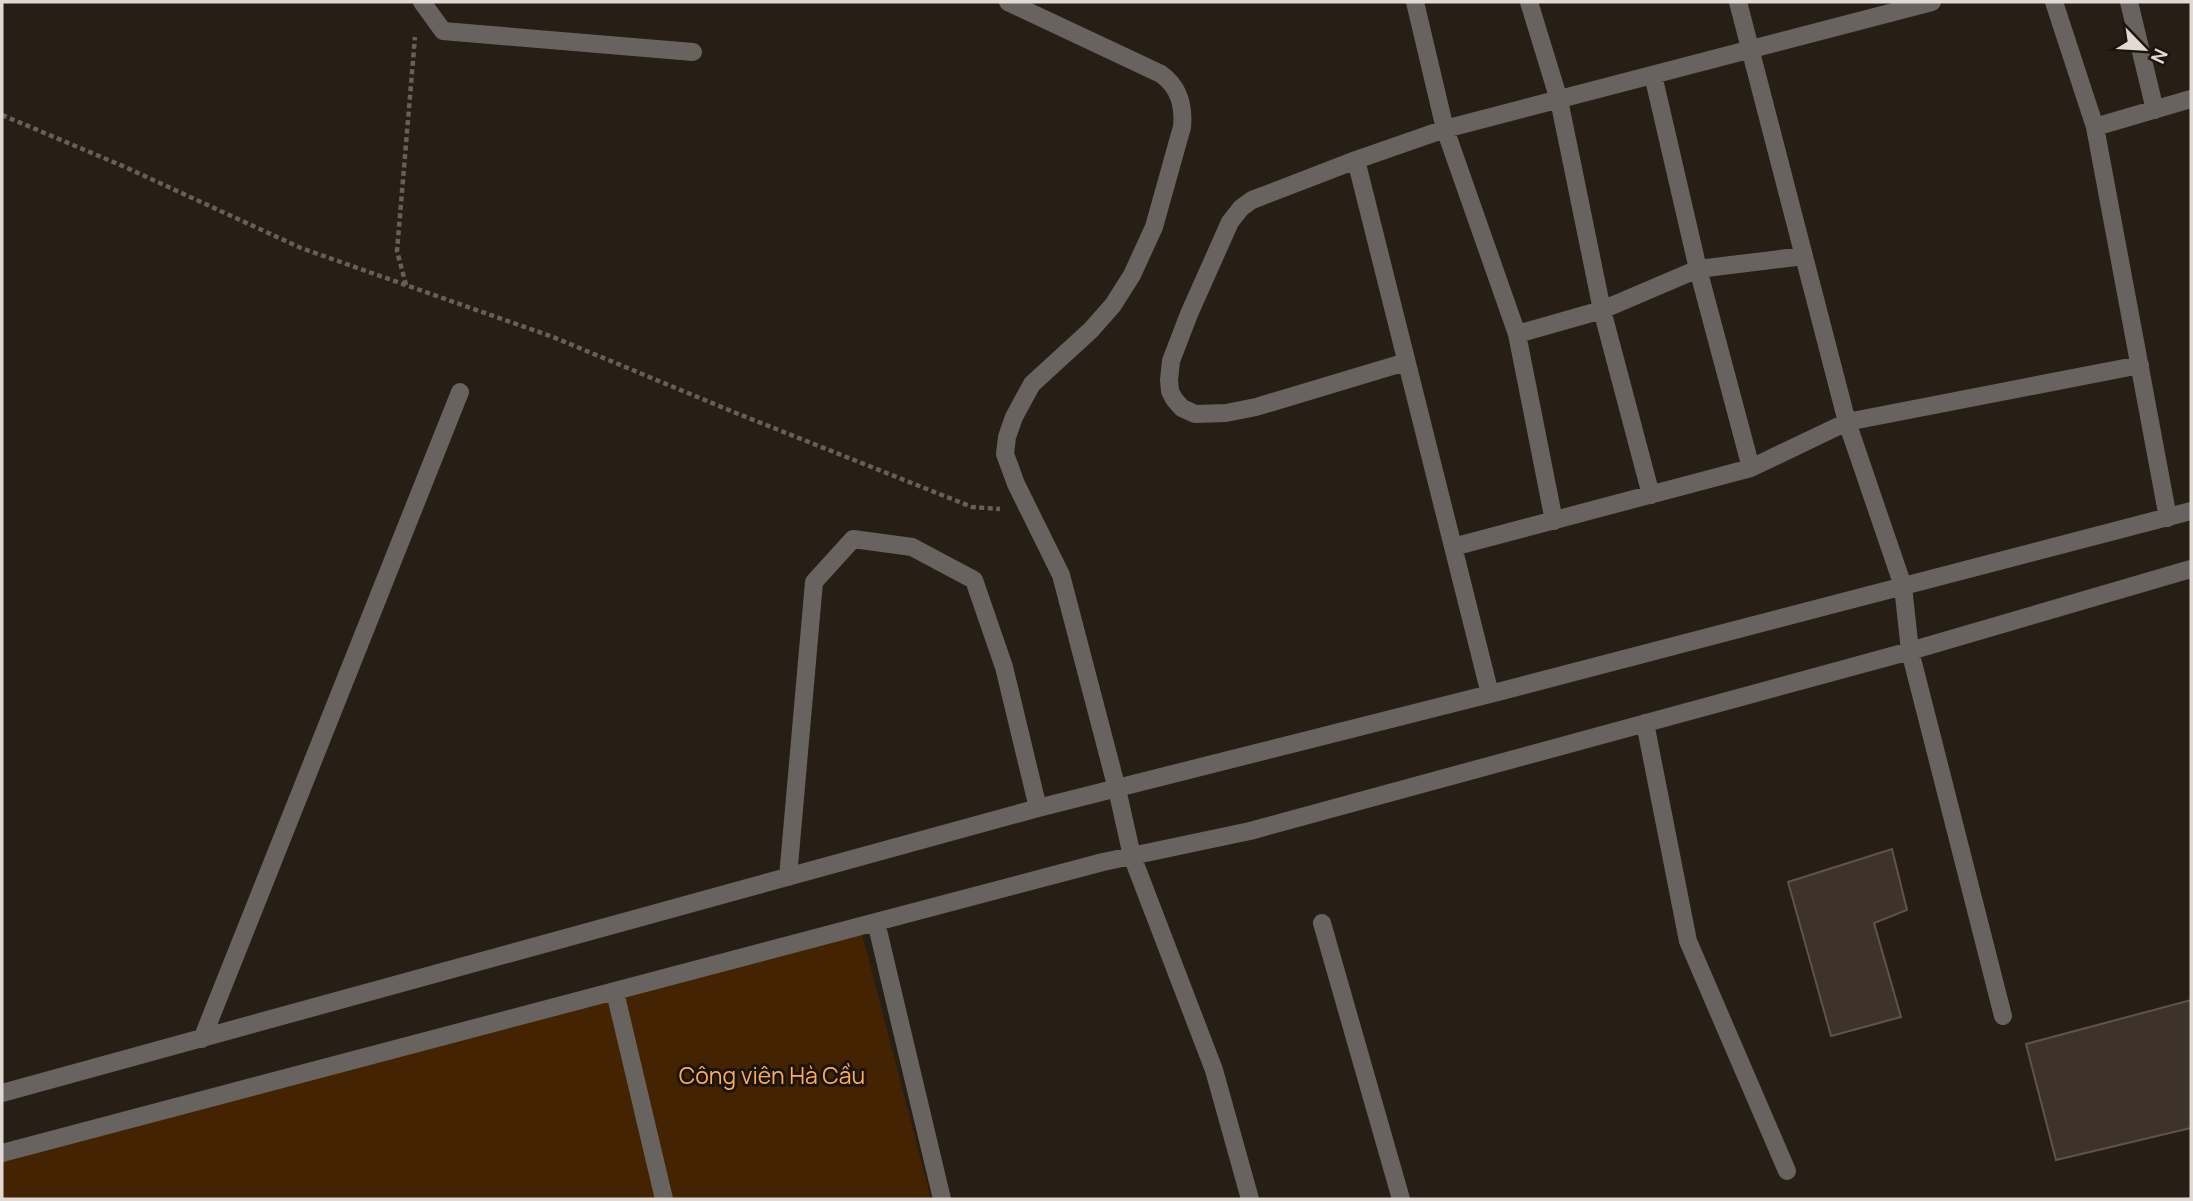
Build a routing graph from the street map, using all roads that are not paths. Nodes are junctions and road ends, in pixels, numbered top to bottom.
1 (422, 2) edge
2 (1008, 2) edge
3 (1415, 2) edge
4 (1529, 2) edge
5 (1738, 2) edge
6 (1932, 2) edge
7 (2054, 2) edge
8 (2129, 2) edge
9 (1751, 49) junction
10 (693, 52) dead end
11 (1653, 75) junction
12 (2191, 99) edge
13 (1559, 100) junction
14 (2155, 110) junction
15 (2095, 127) junction
16 (1446, 130) junction
17 (1356, 160) junction
18 (1804, 256) junction
19 (1698, 269) junction
20 (1602, 310) junction
21 (1517, 334) junction
22 (1406, 362) junction
23 (2140, 365) junction
24 (460, 392) dead end
25 (1847, 422) junction
26 (1751, 468) junction
27 (1651, 495) junction
28 (2191, 512) edge
29 (2168, 518) junction
30 (1554, 521) junction
31 (1453, 547) junction
32 (2191, 569) edge
33 (1903, 586) junction
34 (1910, 651) junction
35 (1490, 694) junction
36 (1645, 723) junction
37 (1110, 791) junction
38 (1043, 806) junction
39 (1127, 857) junction
40 (788, 877) junction
41 (876, 922) junction
42 (1322, 923) dead end
43 (615, 992) junction
44 (2003, 1016) dead end
45 (202, 1039) junction
46 (2, 1093) edge
47 (2, 1153) edge
48 (1787, 1171) dead end
49 (664, 1199) edge
50 (942, 1199) edge
51 (1250, 1199) edge
52 (1401, 1199) edge

1 - 10 lane
2 - 37 lane
3 - 16 lane
4 - 13 lane
5 - 9 lane
6 - 9 lane
7 - 15 lane
8 - 14 lane
9 - 11 lane
9 - 18 lane
11 - 13 lane
11 - 19 lane
12 - 14 lane
13 - 16 lane
13 - 20 lane
14 - 15 lane
15 - 23 lane
16 - 17 lane
16 - 21 lane
17 - 22 lane
17 - 22 lane
18 - 19 lane
18 - 25 lane
19 - 20 lane
19 - 26 lane
20 - 21 lane
20 - 27 lane
21 - 30 lane
22 - 31 lane
23 - 25 lane
23 - 29 lane
24 - 45 lane
25 - 26 lane
25 - 33 lane
26 - 27 lane
27 - 30 lane
28 - 29 lane
29 - 33 lane
30 - 31 lane
31 - 35 lane
32 - 34 lane
33 - 34 lane
33 - 35 lane
34 - 36 lane
34 - 44 lane
35 - 37 lane
36 - 39 lane
36 - 48 lane
37 - 38 lane
37 - 39 lane
38 - 40 lane
38 - 40 lane
39 - 41 lane
39 - 51 lane
40 - 45 lane
41 - 43 lane
41 - 50 lane
42 - 52 lane
43 - 47 lane
43 - 49 lane
45 - 46 lane

